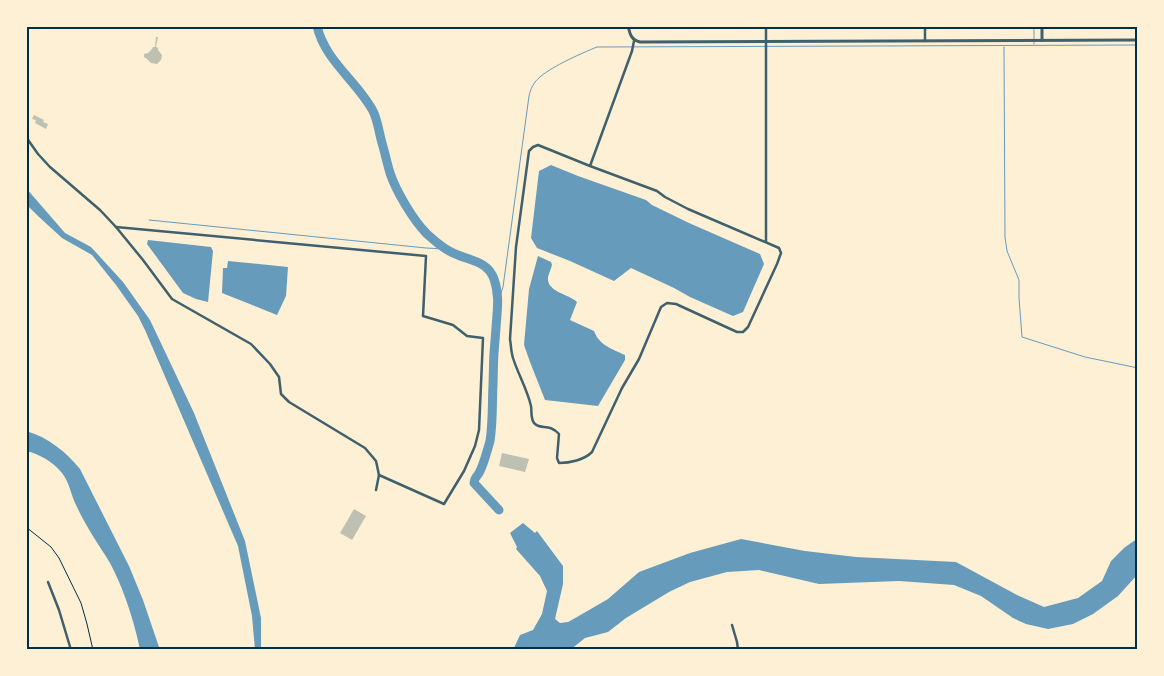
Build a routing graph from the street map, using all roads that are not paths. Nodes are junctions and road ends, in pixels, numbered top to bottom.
1 (628, 26) edge
2 (766, 26) edge
3 (925, 26) edge
4 (1042, 26) edge
5 (1042, 40) junction
6 (1138, 40) edge
7 (634, 41) junction
8 (925, 41) junction
9 (766, 42) junction
10 (26, 137) edge
11 (590, 166) junction
12 (116, 227) junction
13 (766, 242) junction
14 (380, 475) junction
15 (376, 490) dead end
16 (48, 582) dead end
17 (732, 625) dead end
18 (71, 650) edge
19 (738, 650) edge

1 - 7 street
2 - 9 street
3 - 8 street
4 - 5 street
5 - 6 street
5 - 8 street
7 - 9 street
7 - 11 street
8 - 9 street
9 - 13 street
10 - 12 street
11 - 13 street
11 - 13 street
12 - 14 street
12 - 14 street
14 - 15 street
16 - 18 street
17 - 19 street

